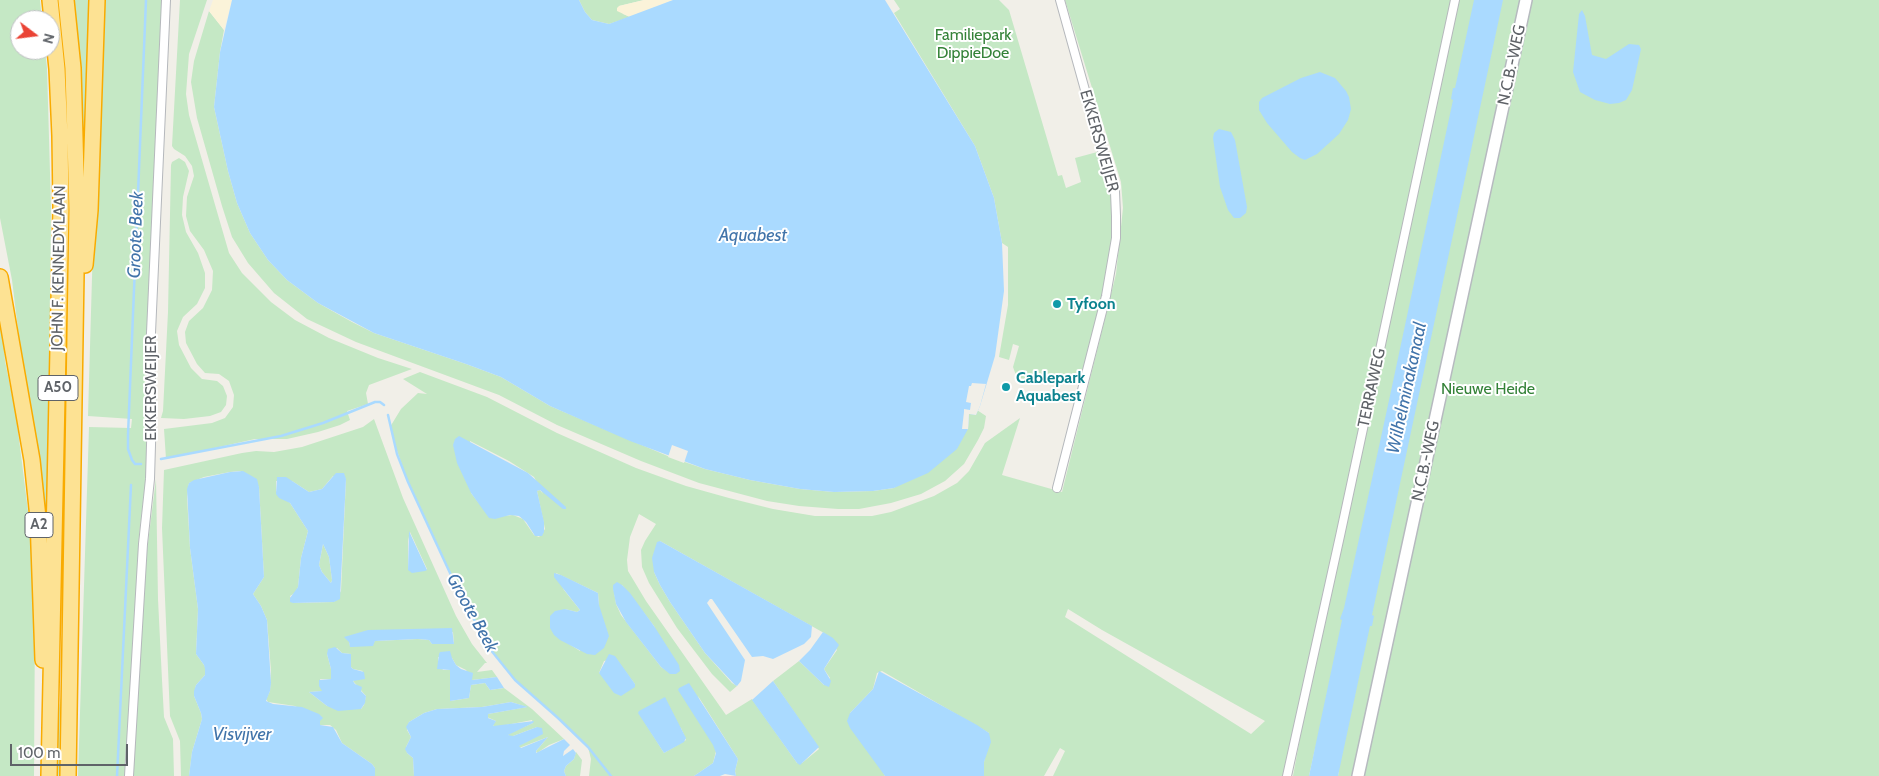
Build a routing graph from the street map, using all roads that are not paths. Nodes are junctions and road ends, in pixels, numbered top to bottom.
1 (50, 0) edge
2 (66, 0) edge
3 (97, 0) edge
4 (166, 0) edge
5 (1060, 0) edge
6 (1455, 0) edge
7 (1526, 0) edge
8 (0, 277) edge
9 (75, 378) junction
10 (1057, 488) dead end
11 (48, 776) edge
12 (68, 776) edge
13 (129, 776) edge
14 (1287, 776) edge
15 (1358, 776) edge

1 - 11 highway, JOHN F. KENNEDYLAAN / A50
2 - 9 highway, JOHN F. KENNEDYLAAN / A50
3 - 9 highway, A50
4 - 13 street, EKKERSWEIJER
5 - 10 street, EKKERSWEIJER
6 - 14 street, TERRAWEG
7 - 15 street, N.C.B.-WEG
8 - 11 highway, A2
9 - 12 highway, JOHN F. KENNEDYLAAN / A50

